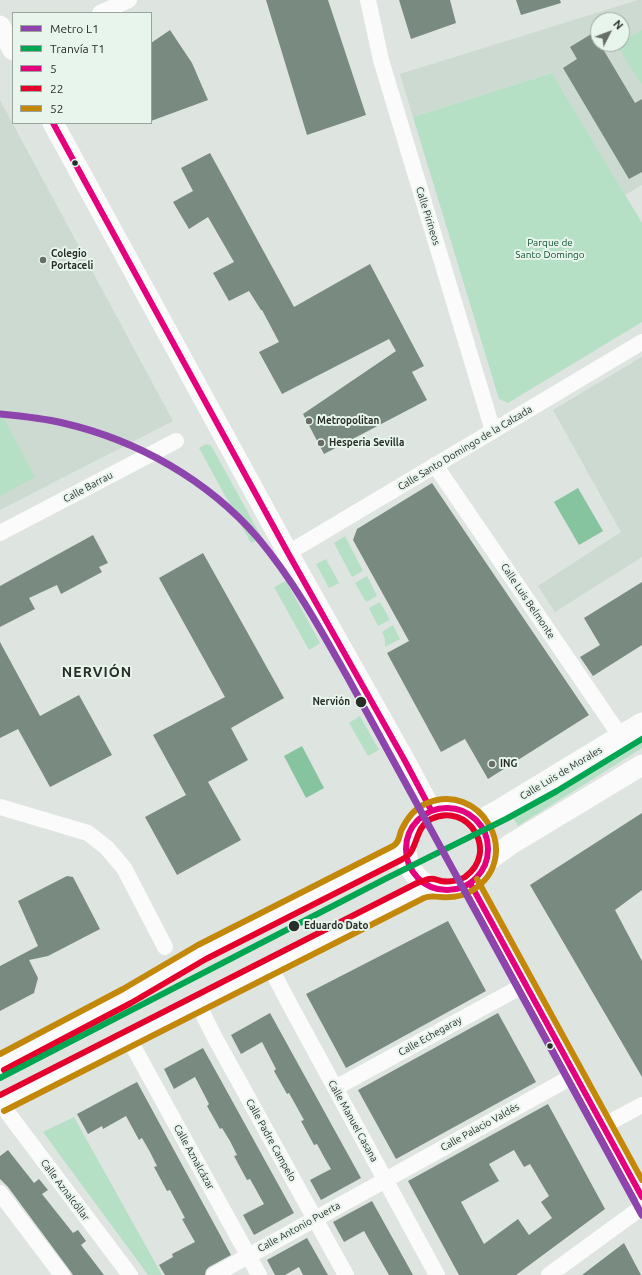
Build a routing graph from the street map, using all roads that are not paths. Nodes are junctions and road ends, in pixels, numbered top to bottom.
1 (129, 0) edge
2 (368, 0) edge
3 (102, 12) edge
4 (0, 26) edge
5 (12, 48) edge
6 (54, 124) edge
7 (642, 342) edge
8 (494, 431) junction
9 (176, 441) dead end
10 (435, 465) junction
11 (0, 533) edge
12 (288, 553) junction
13 (642, 723) edge
14 (621, 737) junction
15 (642, 765) edge
16 (0, 807) edge
17 (431, 810) junction
18 (479, 821) junction
19 (406, 847) junction
20 (486, 862) junction
21 (470, 883) junction
22 (431, 887) junction
23 (165, 947) dead end
24 (270, 967) junction
25 (526, 984) junction
26 (198, 1004) junction
27 (129, 1039) junction
28 (0, 1063) edge
29 (575, 1075) junction
30 (335, 1088) junction
31 (0, 1104) edge
32 (642, 1105) edge
33 (603, 1126) junction
34 (385, 1180) junction
35 (0, 1194) edge
36 (642, 1197) edge
37 (642, 1207) edge
38 (315, 1218) junction
39 (249, 1255) junction
40 (62, 1275) edge
41 (130, 1275) edge
42 (214, 1275) edge
43 (259, 1275) edge
44 (346, 1275) edge
45 (437, 1275) edge
46 (549, 1275) edge

1 - 3 street
2 - 8 street, Calle Pirineos
4 - 5 main road
6 - 12 main road
7 - 8 street, Calle Santo Domingo de la Calzada
8 - 10 street, Calle Santo Domingo de la Calzada
9 - 11 street, Calle Barrau
10 - 12 street, Calle Santo Domingo de la Calzada
10 - 14 street, Calle Luis Belmonte
12 - 17 main road
13 - 14 main road, Calle Luis de Morales
14 - 18 main road, Calle Luis de Morales
15 - 20 main road
16 - 23 street
17 - 18 main road
17 - 19 main road
18 - 20 main road
19 - 22 main road
19 - 28 main road
20 - 21 main road
21 - 22 main road
21 - 25 main road
22 - 24 main road
24 - 26 main road
24 - 30 street, Calle Manuel Casana
25 - 29 main road
25 - 30 street, Calle Echegaray
26 - 27 main road
26 - 38 street, Calle Padre Campelo
27 - 31 main road
27 - 39 street, Calle Aznalcázar
29 - 33 main road
29 - 34 street, Calle Palacio Valdés
30 - 34 street, Calle Manuel Casana
31 - 41 street, Calle Aznalcóllar
32 - 33 street
33 - 36 main road
34 - 38 street, Calle Antonio Puerta
34 - 45 street, Calle Manuel Casana
35 - 40 street
37 - 46 street
38 - 39 street, Calle Antonio Puerta
38 - 44 street, Calle Padre Campelo
39 - 42 street, Calle Antonio Puerta
39 - 43 street, Calle Aznalcázar

